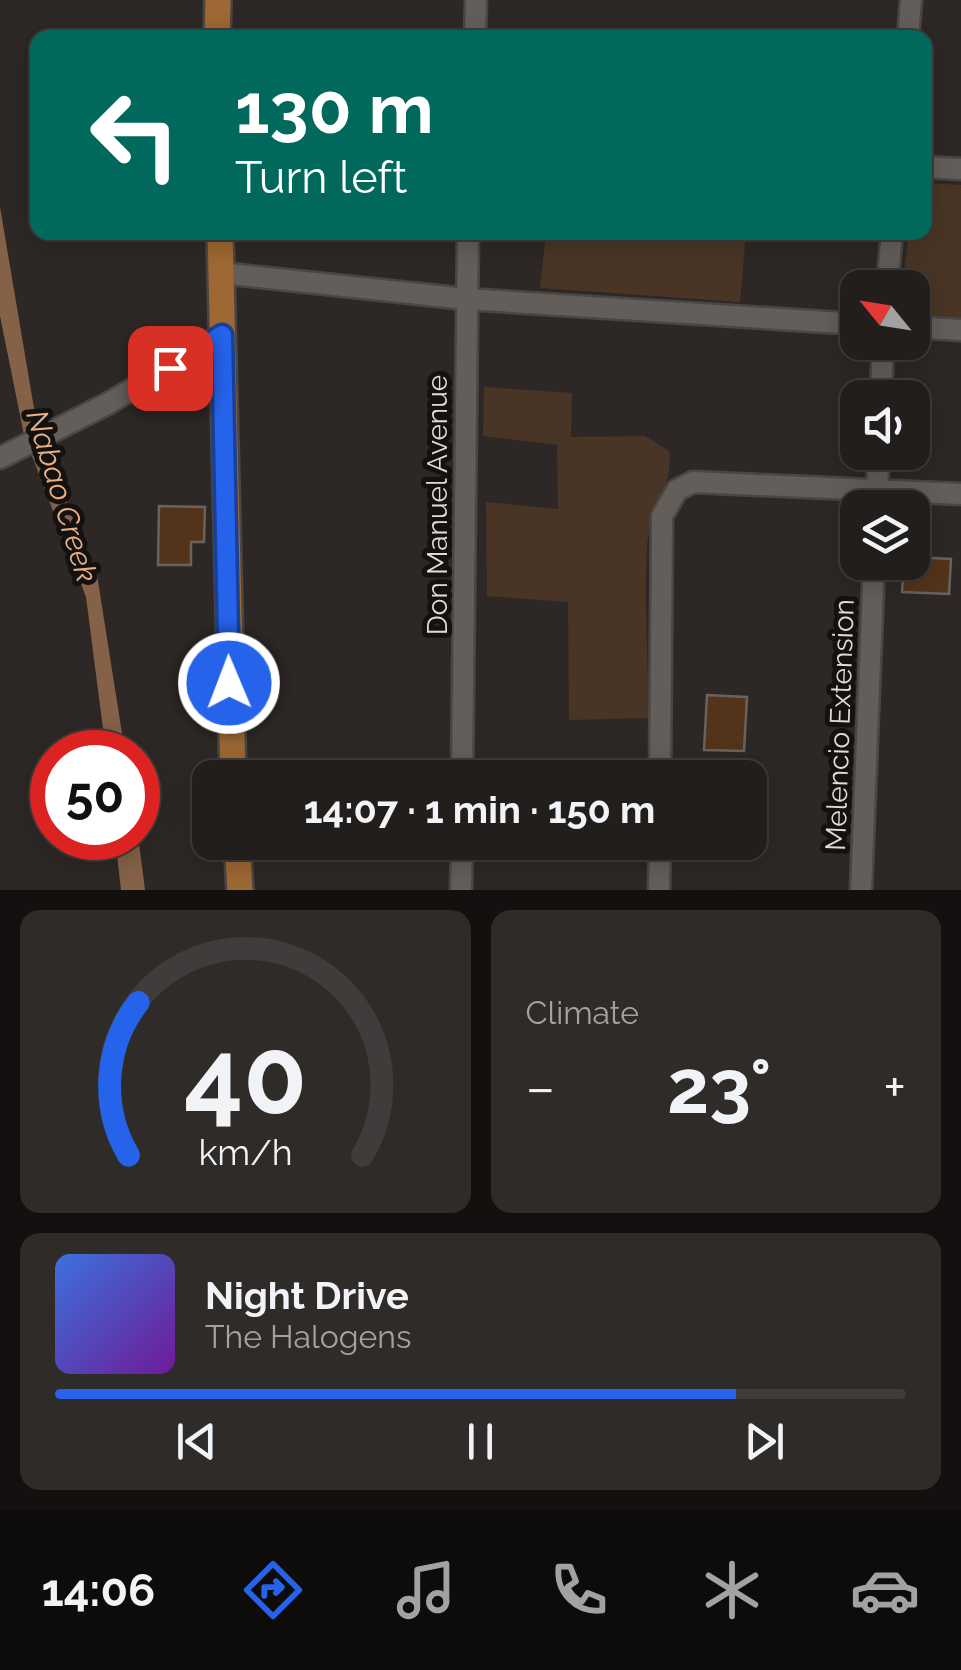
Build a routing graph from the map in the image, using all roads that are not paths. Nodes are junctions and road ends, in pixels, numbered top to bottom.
1 (218, 0) edge
2 (476, 0) edge
3 (910, 0) edge
4 (217, 30) edge
5 (475, 30) edge
6 (908, 30) edge
7 (932, 168) edge
8 (961, 169) edge
9 (220, 240) edge
10 (468, 240) edge
11 (891, 240) edge
12 (889, 270) edge
13 (220, 274) junction
14 (466, 299) junction
15 (840, 323) edge
16 (930, 328) edge
17 (961, 330) edge
18 (222, 335) junction
19 (9, 453) edge
20 (961, 494) edge
21 (840, 496) edge
22 (930, 496) edge
23 (873, 580) edge
24 (233, 760) edge
25 (462, 760) edge
26 (660, 760) edge
27 (238, 860) edge
28 (462, 860) edge
29 (660, 860) edge
30 (240, 890) edge
31 (462, 890) edge
32 (660, 890) edge
33 (861, 890) edge

1 - 4 main road
2 - 5 street
3 - 6 street
7 - 8 street
9 - 13 main road
10 - 14 street, Don Manuel Avenue
11 - 12 street
13 - 14 street
13 - 18 main road
14 - 15 street
14 - 25 street, Don Manuel Avenue
16 - 17 street
18 - 19 street
18 - 24 main road
20 - 22 street
21 - 26 street
23 - 33 street, Melencio Extension
27 - 30 main road
28 - 31 street
29 - 32 street

